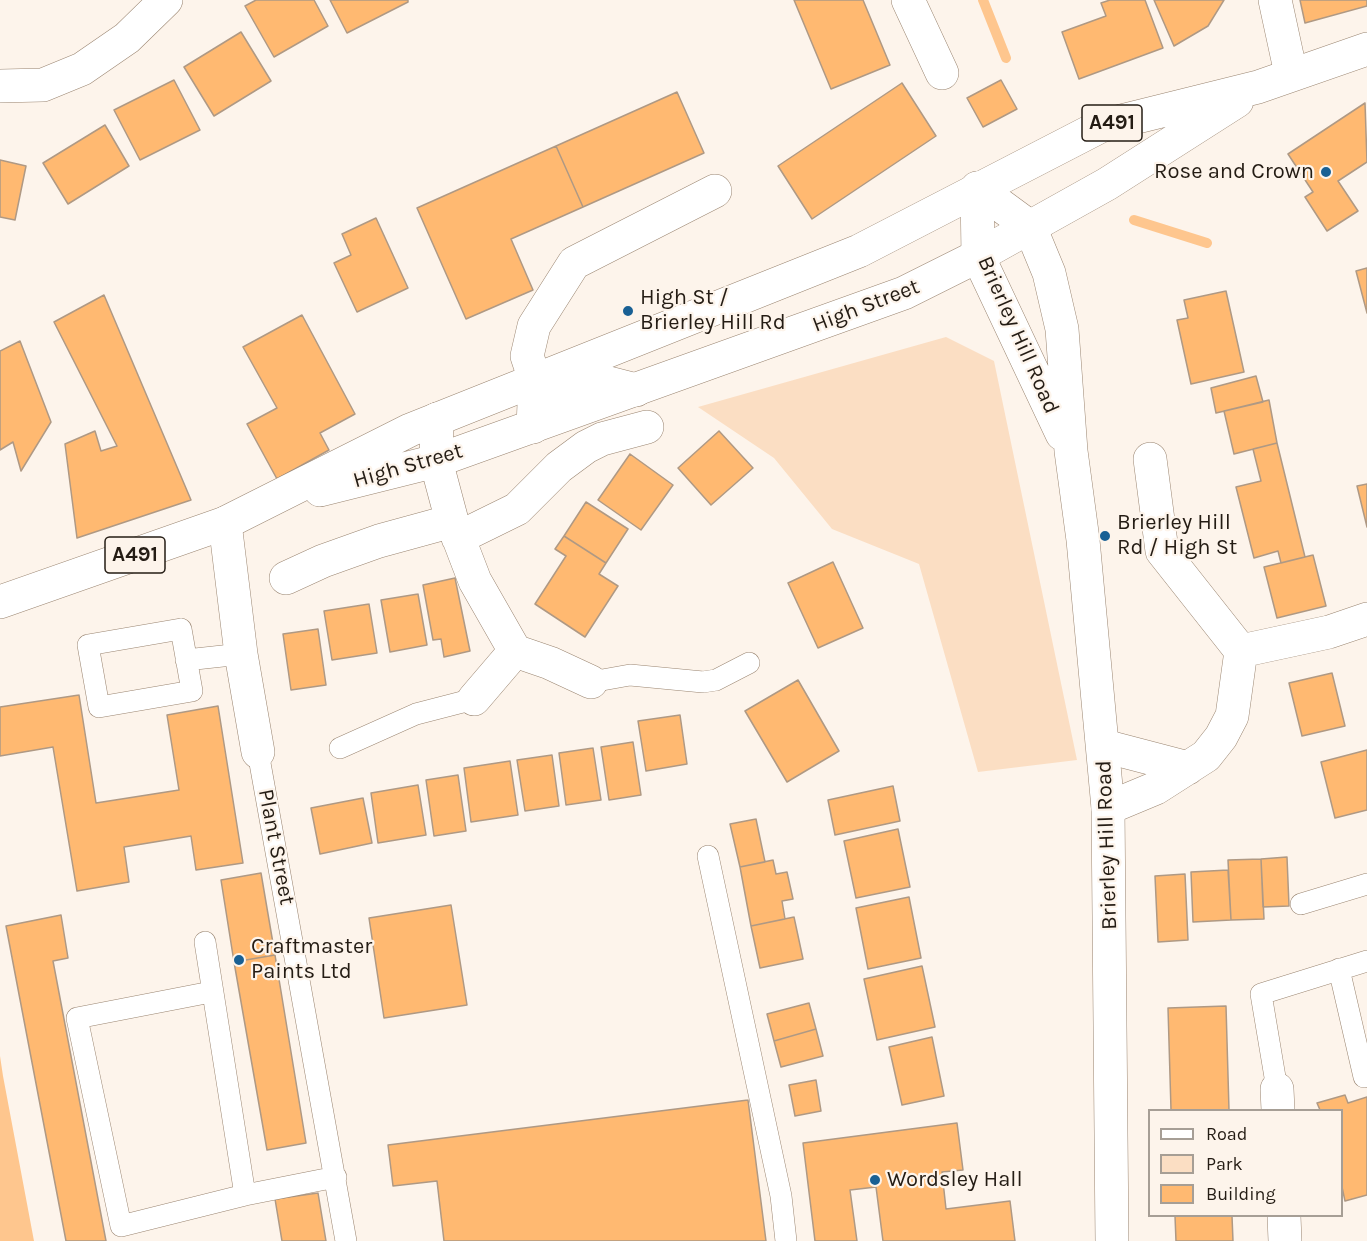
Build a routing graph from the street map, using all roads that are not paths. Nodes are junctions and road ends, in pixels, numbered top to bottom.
1 (166, 0) edge
2 (908, 0) edge
3 (1275, 0) edge
4 (1367, 50) edge
5 (942, 73) dead end
6 (1291, 74) junction
7 (0, 86) edge
8 (1258, 87) junction
9 (977, 188) junction
10 (715, 190) dead end
11 (1030, 227) junction
12 (978, 256) junction
13 (535, 380) junction
14 (636, 390) junction
15 (437, 419) junction
16 (533, 427) junction
17 (647, 428) dead end
18 (369, 451) junction
19 (1071, 452) junction
20 (1150, 459) dead end
21 (436, 461) junction
22 (269, 503) junction
23 (225, 523) junction
24 (455, 530) junction
25 (286, 578) dead end
26 (0, 602) edge
27 (1367, 619) edge
28 (515, 651) junction
29 (1242, 651) junction
30 (241, 654) junction
31 (186, 660) junction
32 (749, 663) dead end
33 (591, 682) joint
34 (474, 699) joint
35 (1104, 746) junction
36 (340, 748) dead end
37 (258, 752) joint
38 (1188, 768) junction
39 (1108, 808) junction
40 (708, 856) dead end
41 (1367, 884) edge
42 (1301, 904) dead end
43 (205, 942) dead end
44 (1367, 962) edge
45 (1339, 969) junction
46 (211, 992) junction
47 (1364, 1077) dead end
48 (1277, 1100) edge
49 (336, 1177) junction
50 (245, 1195) junction
51 (1284, 1217) edge
52 (346, 1241) edge
53 (786, 1241) edge
54 (1112, 1241) edge
55 (1285, 1241) edge

1 - 7 main road
2 - 5 main road
3 - 6 main road
4 - 6 main road, High Street / A491
6 - 8 main road, High Street / A491
8 - 9 main road, High Street / A491
8 - 11 main road, High Street / A491
9 - 11 main road
9 - 12 main road, Brierley Hill Road
9 - 13 main road, High Street / A491
10 - 13 main road
11 - 12 main road, High Street / A491
11 - 19 main road, Brierley Hill Road
12 - 14 main road, High Street / A491
12 - 19 main road, Brierley Hill Road
13 - 14 main road
13 - 15 main road, High Street / A491
13 - 16 main road
14 - 16 main road, High Street / A491
15 - 18 main road, High Street / A491
15 - 21 main road
16 - 21 main road, High Street / A491
17 - 24 main road
18 - 21 main road
18 - 22 main road, High Street / A491
19 - 35 main road, Brierley Hill Road
20 - 29 main road
21 - 22 main road, High Street / A491
21 - 24 main road
22 - 23 main road, High Street / A491
23 - 26 main road, High Street / A491
23 - 30 main road, Plant Street
24 - 25 main road
24 - 28 main road
27 - 29 main road
28 - 33 main road
28 - 34 main road
29 - 38 main road
30 - 31 lane
30 - 37 main road, Plant Street
31 - 31 lane
32 - 33 lane
34 - 36 lane
35 - 38 main road
35 - 39 main road, Brierley Hill Road
37 - 49 lane, Plant Street
38 - 39 main road
39 - 54 main road, Brierley Hill Road
40 - 53 lane
41 - 42 lane
43 - 46 lane
44 - 45 lane
45 - 47 lane
45 - 48 lane
46 - 50 lane
46 - 50 lane
49 - 50 lane
49 - 52 lane, Plant Street
51 - 55 main road

